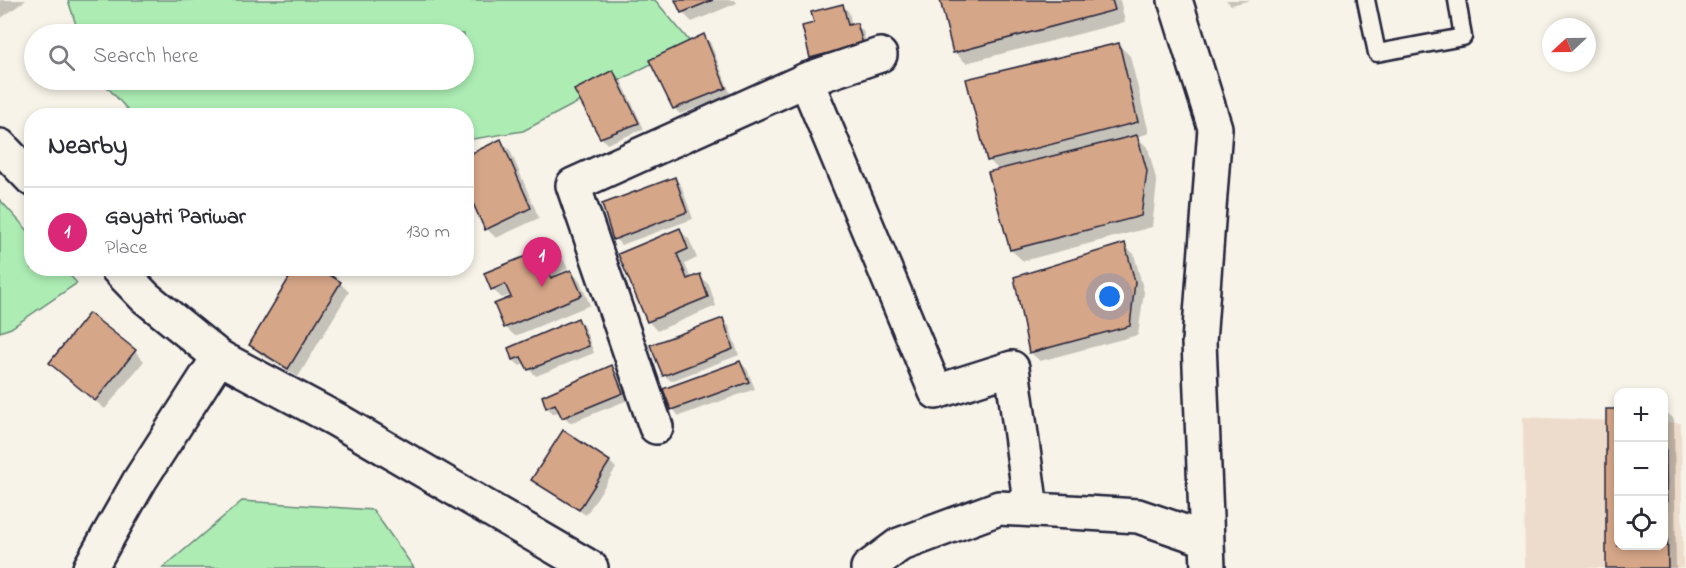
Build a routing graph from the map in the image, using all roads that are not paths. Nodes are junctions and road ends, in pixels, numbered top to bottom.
1 (1175, 0) edge
2 (1366, 0) edge
3 (1456, 0) edge
4 (880, 55) dead end
5 (806, 80) junction
6 (0, 146) edge
7 (24, 171) edge
8 (125, 276) edge
9 (219, 357) junction
10 (656, 427) dead end
11 (1030, 509) junction
12 (1207, 554) edge
13 (90, 568) edge
14 (591, 568) edge
15 (868, 568) edge

1 - 12 street
2 - 3 lane
4 - 5 street
5 - 10 street
5 - 11 street
6 - 7 street
8 - 9 street
9 - 13 street
9 - 14 street
11 - 12 street
11 - 15 street

